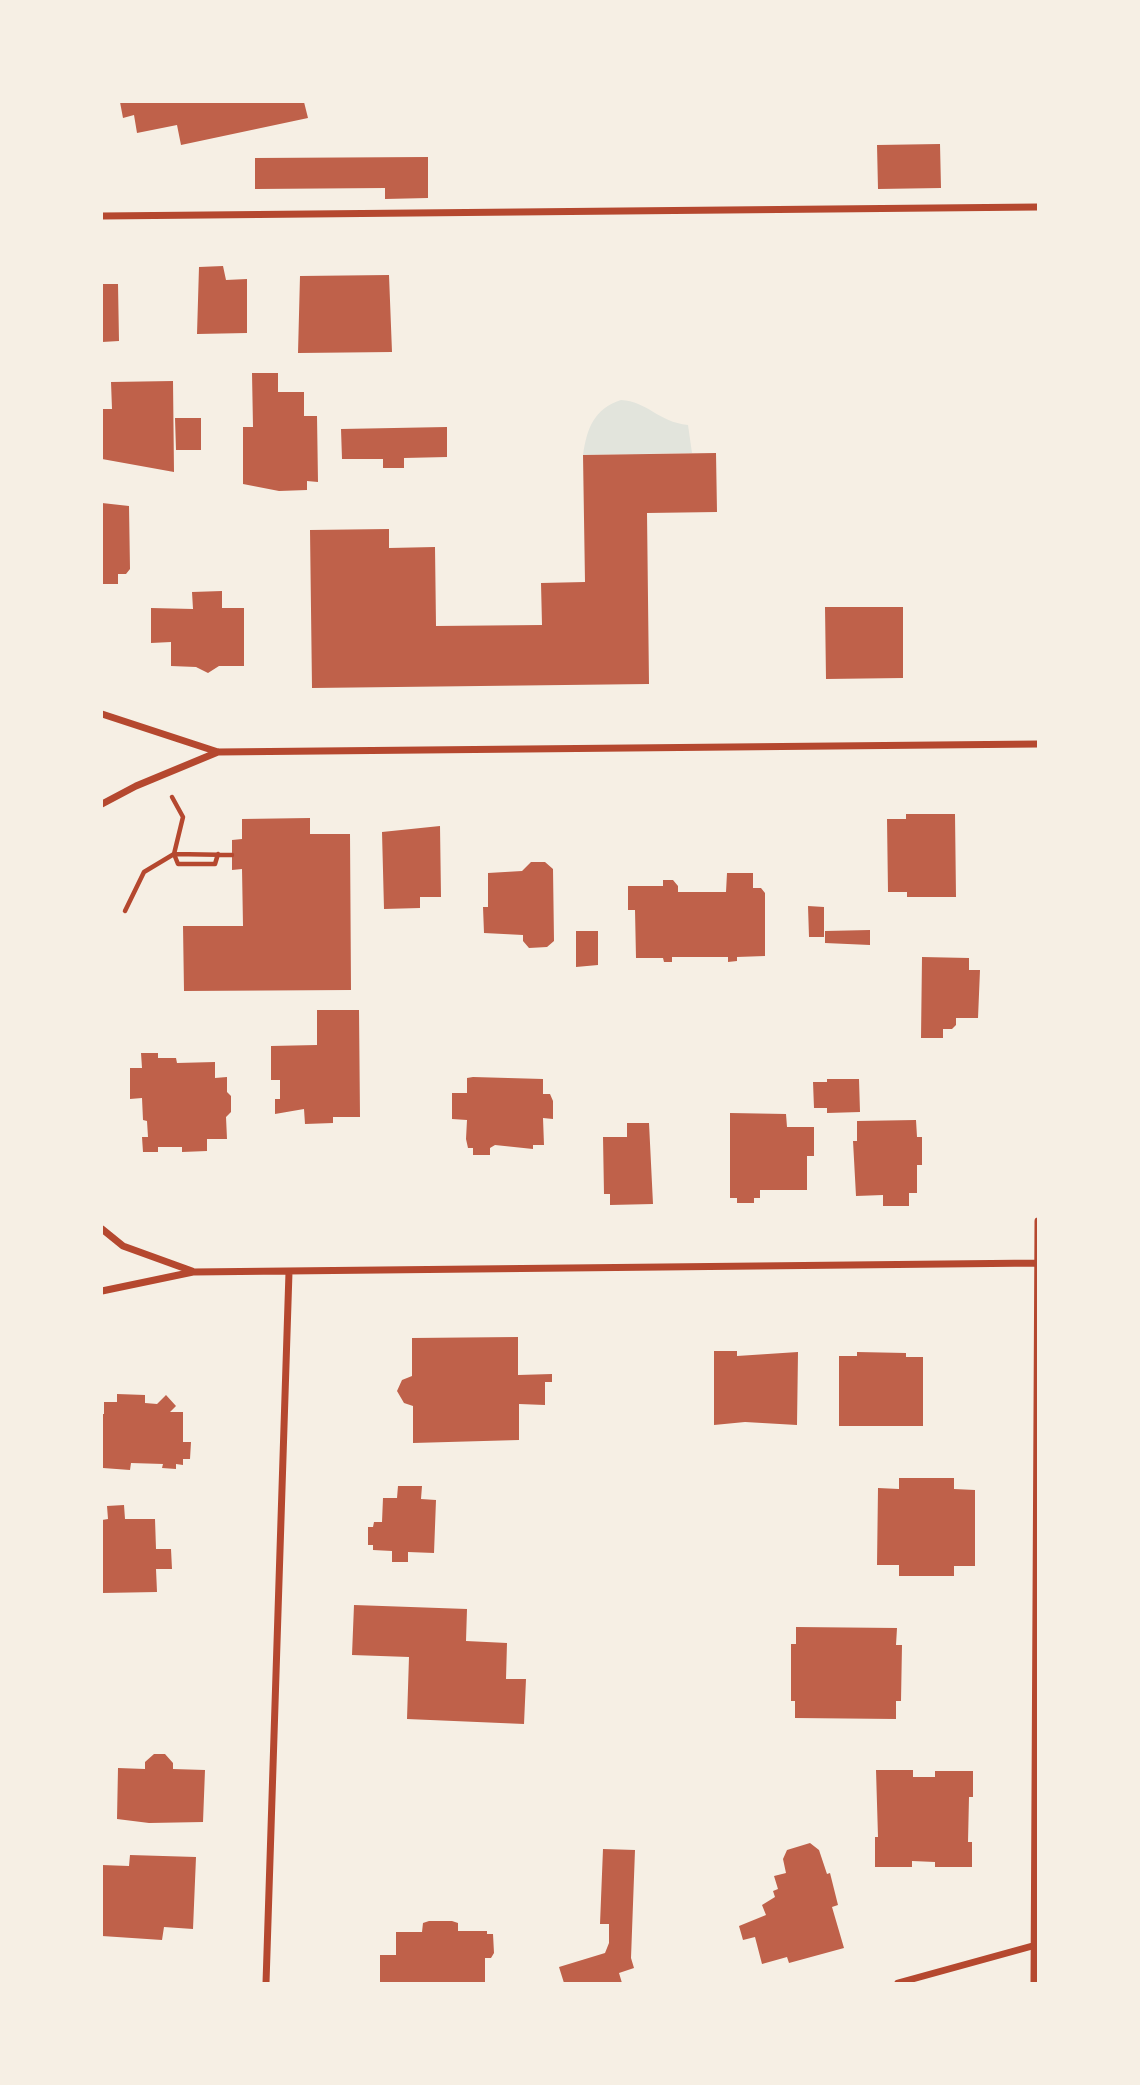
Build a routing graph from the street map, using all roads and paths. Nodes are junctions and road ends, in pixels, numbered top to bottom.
1 (1038, 207) edge
2 (102, 216) edge
3 (102, 714) edge
4 (1038, 744) edge
5 (218, 752) junction
6 (172, 797) dead end
7 (102, 804) edge
8 (174, 854) junction
9 (218, 854) junction
10 (232, 855) dead end
11 (125, 911) dead end
12 (1038, 1221) edge
13 (102, 1229) edge
14 (1038, 1263) edge
15 (192, 1272) junction
16 (289, 1272) junction
17 (102, 1291) edge
18 (1036, 1945) edge
19 (266, 1983) edge
20 (898, 1983) edge
21 (1034, 1983) edge

1 - 2 street
3 - 5 street
4 - 5 street
5 - 7 street
6 - 8 path
8 - 9 path
8 - 9 path
8 - 11 path
9 - 10 path
12 - 14 street
13 - 15 street
14 - 16 street
14 - 18 street
15 - 16 street
15 - 17 street
16 - 19 street
18 - 20 street
18 - 21 street

